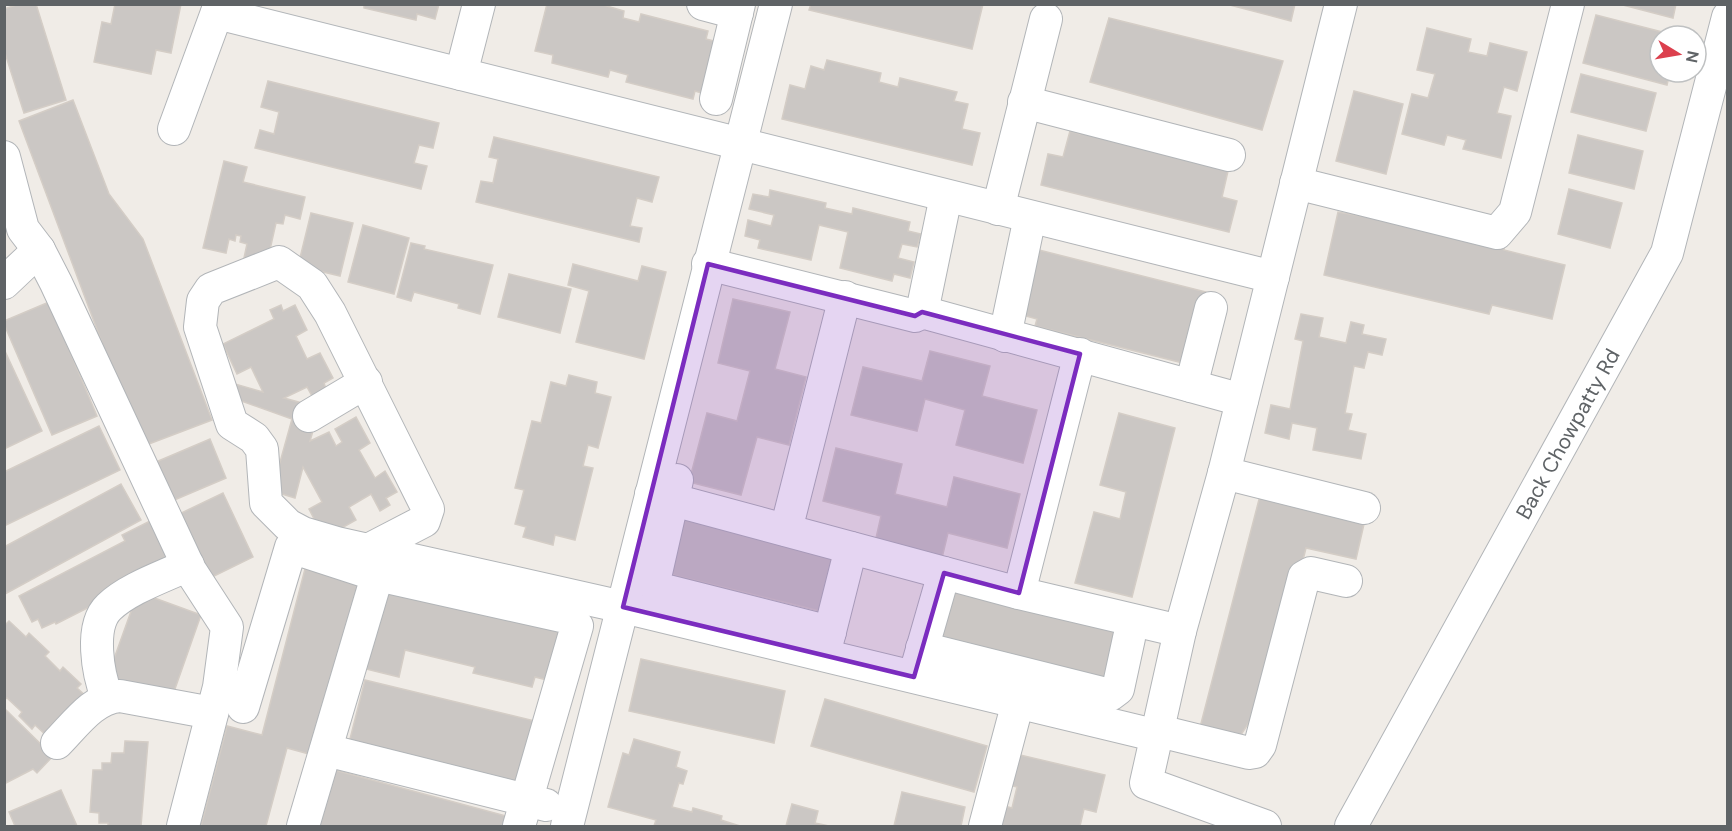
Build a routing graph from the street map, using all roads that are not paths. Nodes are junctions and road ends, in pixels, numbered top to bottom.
1 (479, 4) edge
2 (703, 4) edge
3 (776, 4) edge
4 (1341, 4) edge
5 (1568, 4) edge
6 (218, 9) edge
7 (738, 9) edge
8 (1728, 17) edge
9 (1046, 19) dead end
10 (461, 74) junction
11 (716, 99) dead end
12 (1024, 102) junction
13 (174, 129) dead end
14 (740, 145) junction
15 (1229, 155) dead end
16 (4, 157) edge
17 (1296, 183) junction
18 (946, 196) junction
19 (998, 208) junction
20 (1030, 217) junction
21 (22, 238) edge
22 (717, 266) junction
23 (1273, 277) junction
24 (4, 283) edge
25 (845, 297) junction
26 (1211, 308) dead end
27 (922, 312) junction
28 (1005, 336) junction
29 (1080, 354) junction
30 (366, 382) junction
31 (1191, 386) junction
32 (1242, 400) junction
33 (309, 416) dead end
34 (1224, 473) junction
35 (662, 496) junction
36 (1364, 508) dead end
37 (786, 530) junction
38 (851, 548) junction
39 (377, 559) junction
40 (188, 565) junction
41 (944, 573) junction
42 (1346, 581) dead end
43 (1019, 593) junction
44 (623, 606) junction
45 (1180, 631) junction
46 (1129, 639) dead end
47 (827, 644) junction
48 (918, 662) junction
49 (107, 697) junction
50 (1018, 702) junction
51 (243, 708) dead end
52 (212, 713) junction
53 (1159, 733) junction
54 (57, 743) dead end
55 (326, 750) junction
56 (523, 814) edge
57 (1203, 816) edge
58 (569, 818) edge
59 (183, 826) edge
60 (303, 826) edge
61 (985, 826) edge
62 (1265, 826) edge
63 (1351, 826) edge

1 - 10 street
2 - 7 street
3 - 14 street
4 - 17 street
5 - 17 street
6 - 10 street
6 - 13 street
7 - 11 street
8 - 63 street, Back Chowpatty Rd
9 - 12 street
10 - 14 street
12 - 15 street
12 - 19 street
14 - 18 street
14 - 22 street
16 - 21 street
17 - 23 street
18 - 19 street
18 - 27 street
19 - 20 street
20 - 23 street
20 - 28 street
21 - 24 street
21 - 40 street
22 - 25 street
22 - 35 street
23 - 32 street
25 - 27 street
25 - 37 street
26 - 31 street
27 - 28 street
28 - 29 street
29 - 31 street
29 - 43 street
30 - 33 street
30 - 39 street
30 - 39 street
31 - 32 street
32 - 34 street
34 - 36 street
34 - 45 street
35 - 37 street
35 - 44 street
35 - 47 street
37 - 38 street
38 - 41 street
38 - 47 street
39 - 44 street
39 - 51 street
39 - 55 street
39 - 56 street
40 - 49 street
40 - 52 street
41 - 43 street
41 - 48 street
42 - 53 street
43 - 45 street
44 - 47 street
44 - 58 street
45 - 53 street
46 - 48 street
47 - 48 street
48 - 50 street
49 - 52 street
49 - 54 street
50 - 53 street
50 - 61 street
52 - 59 street
53 - 57 street
55 - 56 street
55 - 60 street
56 - 58 street
57 - 62 street

